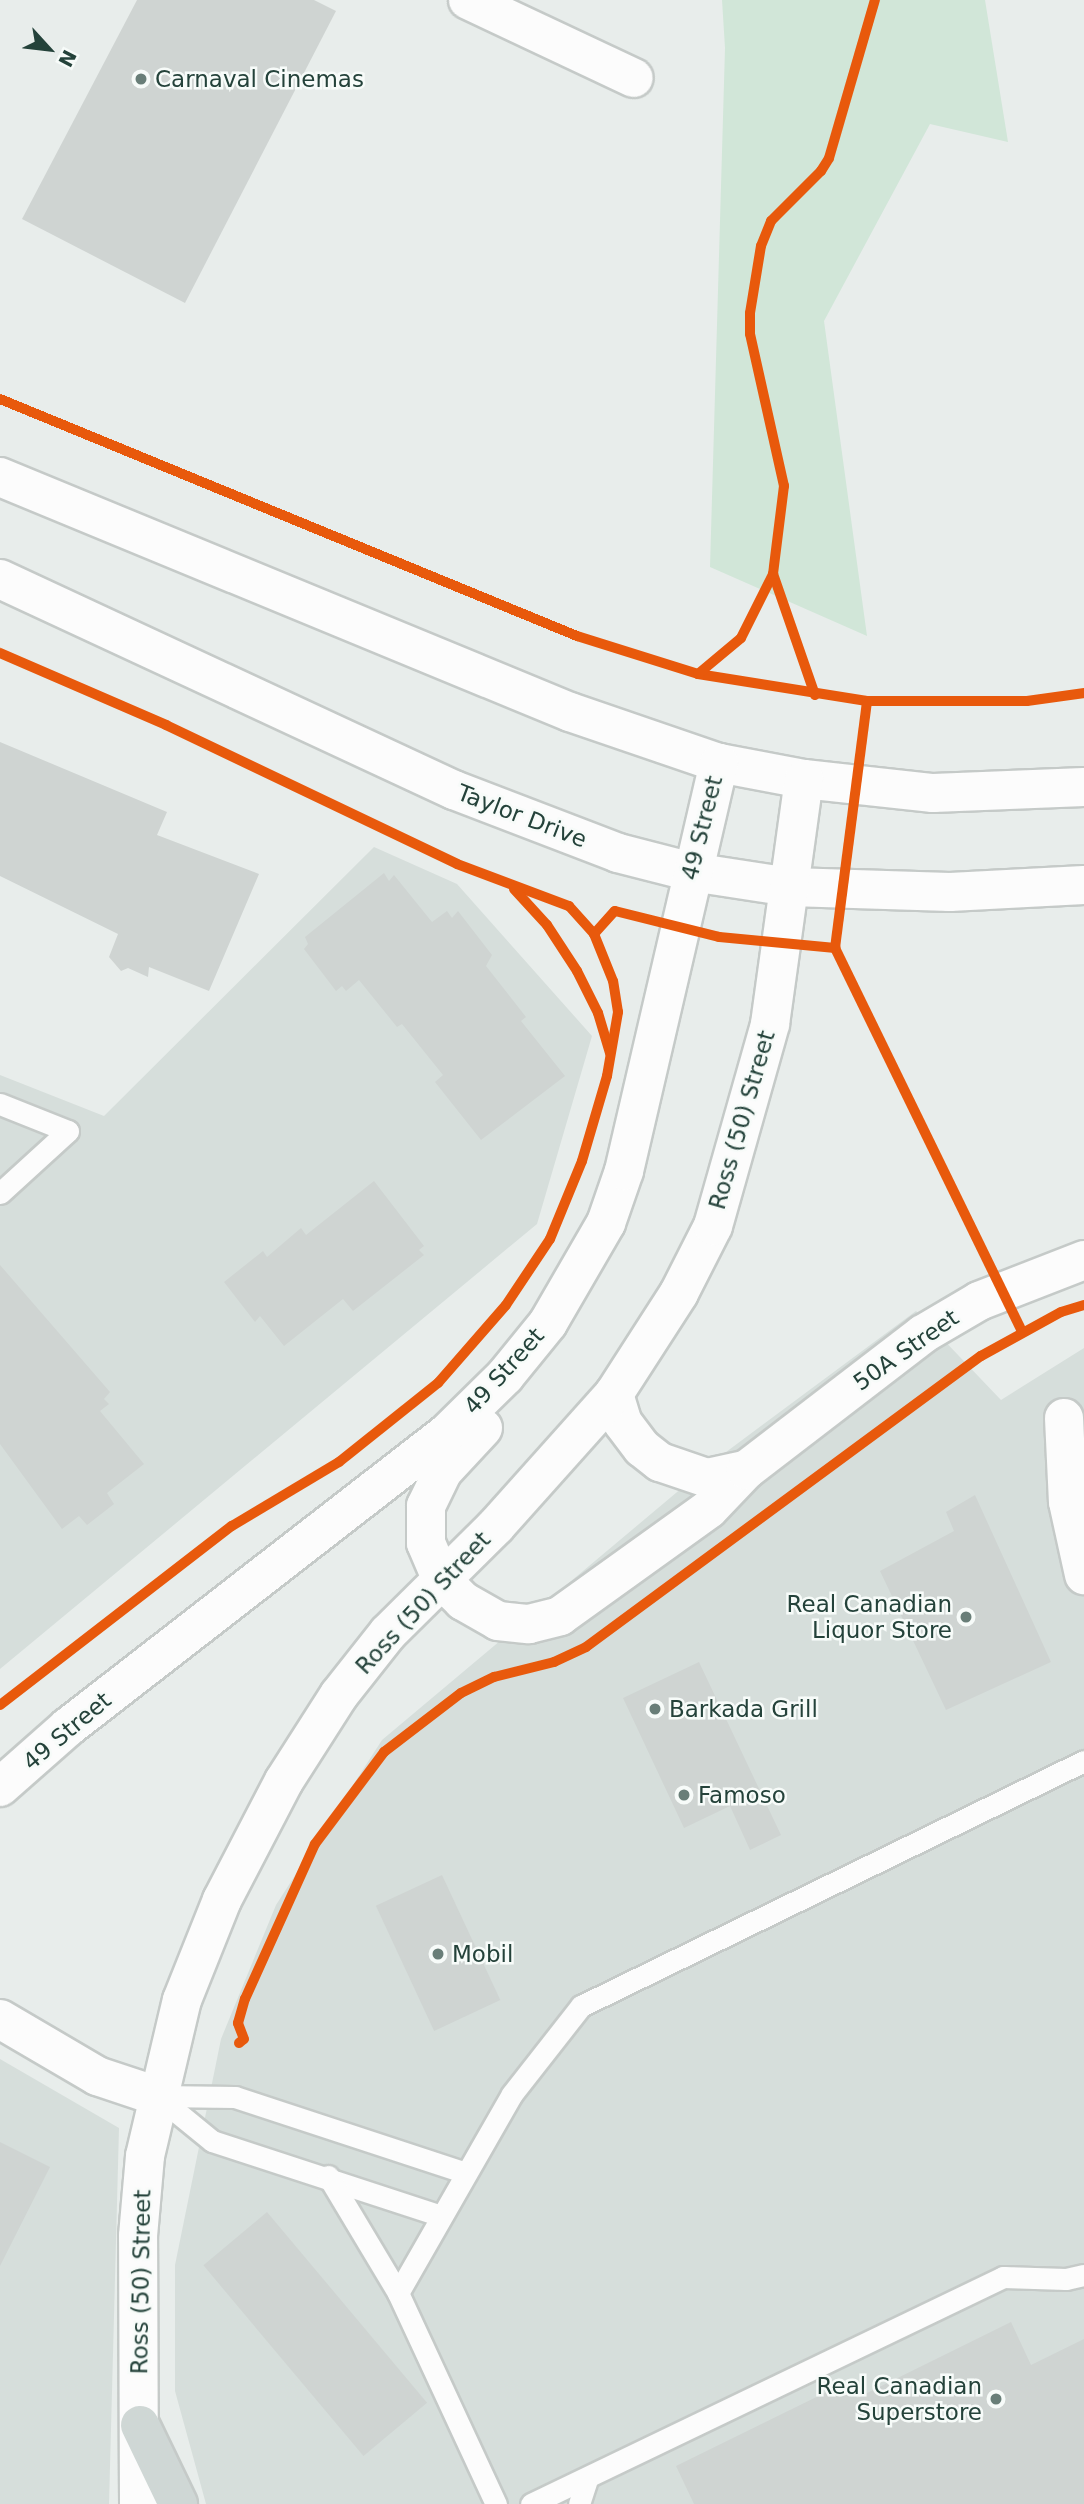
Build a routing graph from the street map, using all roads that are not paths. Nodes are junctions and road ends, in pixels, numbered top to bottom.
1 (468, 0) edge
2 (634, 78) dead end
3 (0, 477) edge
4 (0, 579) edge
5 (719, 763) junction
6 (804, 779) junction
7 (1084, 787) edge
8 (692, 872) junction
9 (1084, 885) edge
10 (790, 887) junction
11 (0, 1104) edge
12 (0, 1193) edge
13 (1084, 1259) edge
14 (548, 1323) junction
15 (614, 1394) junction
16 (1064, 1418) dead end
17 (746, 1470) junction
18 (1084, 1575) edge
19 (441, 1579) junction
20 (1084, 1761) edge
21 (0, 1787) edge
22 (0, 2019) edge
23 (157, 2096) junction
24 (466, 2173) junction
25 (328, 2176) junction
26 (441, 2216) junction
27 (1084, 2275) edge
28 (398, 2293) junction
29 (140, 2425) junction
30 (587, 2479) junction
31 (139, 2504) edge
32 (178, 2504) edge
33 (496, 2504) edge
34 (531, 2504) edge
35 (579, 2504) edge

1 - 2 main road
3 - 5 main road
4 - 8 main road, Taylor Drive
5 - 6 main road
5 - 8 main road, 49 Street
6 - 7 main road
6 - 10 main road, Ross (50) Street
8 - 10 main road, Taylor Drive
8 - 14 main road, 49 Street
9 - 10 main road, Taylor Drive
10 - 15 main road, Ross (50) Street
11 - 12 lane
13 - 17 main road, 50A Street
14 - 19 main road
14 - 21 main road, 49 Street
15 - 17 main road
15 - 19 main road, Ross (50) Street
16 - 18 main road
17 - 19 main road, 50A Street
19 - 23 main road, Ross (50) Street
20 - 24 lane
22 - 23 main road
23 - 24 lane
23 - 25 lane
23 - 29 main road, Ross (50) Street
24 - 26 lane
25 - 26 lane
25 - 28 lane
26 - 28 lane
27 - 30 lane
28 - 33 lane
29 - 31 main road, Ross (50) Street
29 - 32 main road
30 - 34 lane
30 - 35 lane

